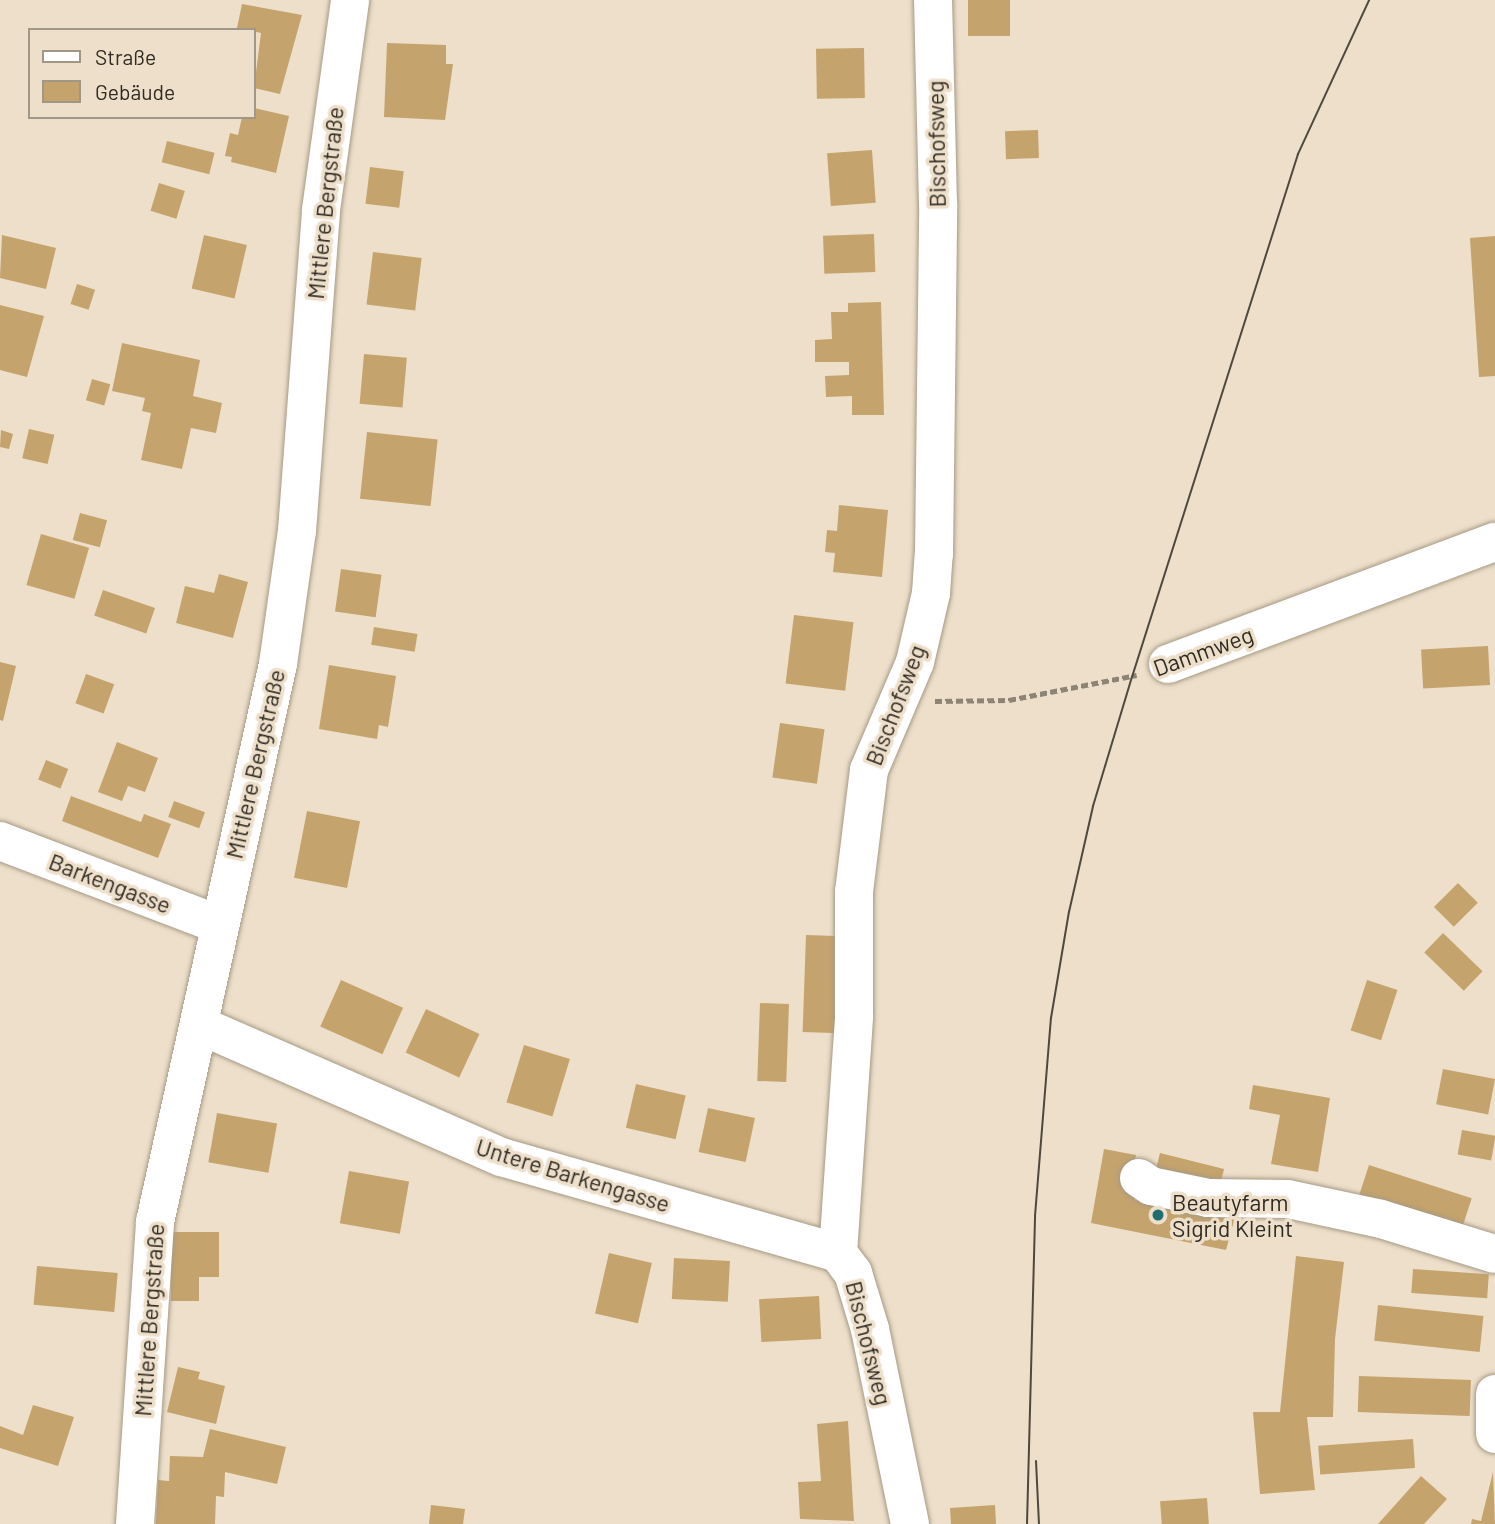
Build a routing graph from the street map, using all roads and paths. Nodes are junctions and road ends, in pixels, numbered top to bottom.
1 (350, 0) edge
2 (933, 0) edge
3 (1495, 542) edge
4 (1168, 664) joint
5 (899, 702) junction
6 (0, 841) edge
7 (220, 925) junction
8 (199, 1025) junction
9 (1139, 1178) dead end
10 (838, 1253) junction
11 (1495, 1254) edge
12 (1495, 1394) edge
13 (1495, 1434) edge
14 (135, 1524) edge
15 (910, 1524) edge

1 - 7 street, Mittlere Bergstraße
2 - 5 street, Bischofsweg
3 - 4 street, Dammweg
4 - 5 path, Dammweg
5 - 10 street, Bischofsweg
6 - 7 street, Barkengasse
7 - 8 street, Mittlere Bergstraße
8 - 10 street, Untere Barkengasse
8 - 14 street, Mittlere Bergstraße
9 - 11 street
10 - 15 street, Bischofsweg
12 - 13 street

